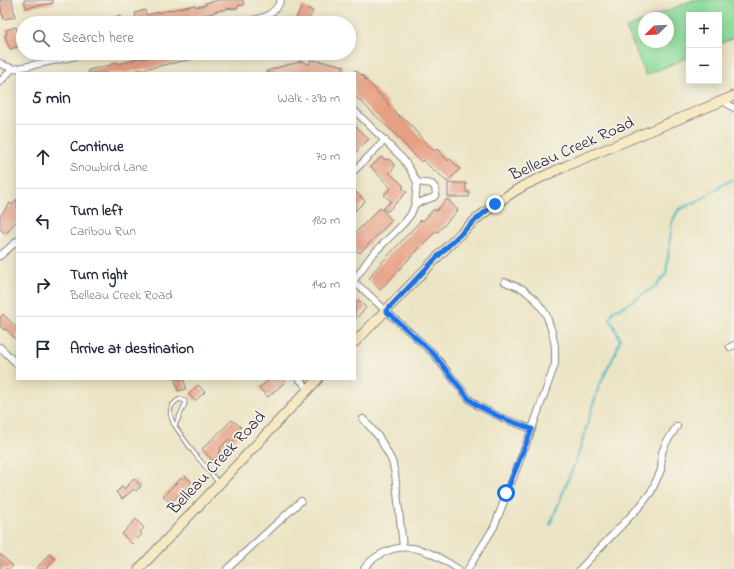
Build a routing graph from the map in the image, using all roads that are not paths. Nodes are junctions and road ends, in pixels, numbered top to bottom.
1 (281, 0) edge
2 (267, 16) edge
3 (56, 60) edge
4 (0, 63) edge
5 (12, 69) junction
6 (0, 82) edge
7 (734, 96) edge
8 (723, 101) junction
9 (734, 108) edge
10 (356, 111) edge
11 (386, 140) junction
12 (356, 169) edge
13 (417, 182) junction
14 (415, 204) junction
15 (16, 242) edge
16 (0, 256) edge
17 (356, 278) edge
18 (505, 282) dead end
19 (356, 284) edge
20 (386, 311) junction
21 (356, 341) edge
22 (0, 347) edge
23 (16, 363) edge
24 (313, 382) edge
25 (363, 419) dead end
26 (175, 426) junction
27 (677, 426) dead end
28 (532, 429) junction
29 (220, 483) junction
30 (301, 501) dead end
31 (402, 547) junction
32 (138, 569) edge
33 (227, 569) edge
34 (364, 569) edge
35 (458, 569) edge
36 (468, 569) edge
37 (580, 569) edge

1 - 2 street
3 - 5 street
4 - 5 street
5 - 6 street
7 - 8 main road, Belleau Creek Road
8 - 9 street
8 - 20 main road, Belleau Creek Road
10 - 11 street
11 - 12 street
11 - 13 street
13 - 14 street
13 - 14 street
14 - 17 street
15 - 16 street
18 - 28 street
19 - 20 street
20 - 21 main road, Belleau Creek Road
20 - 28 street
22 - 23 street
24 - 29 main road, Belleau Creek Road
25 - 31 street
26 - 26 lane
26 - 29 lane
27 - 37 street
28 - 36 street
29 - 32 main road, Belleau Creek Road
30 - 33 street
31 - 34 street
31 - 35 street

